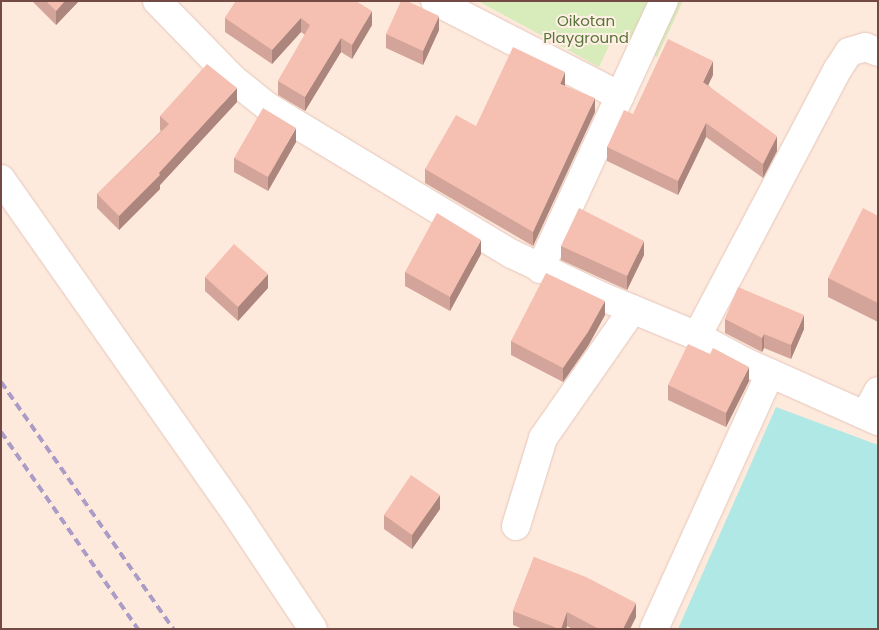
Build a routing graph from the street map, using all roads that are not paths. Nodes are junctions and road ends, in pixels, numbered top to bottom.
1 (435, 1) edge
2 (664, 1) edge
3 (160, 2) edge
4 (878, 52) edge
5 (620, 96) junction
6 (1, 179) edge
7 (540, 269) junction
8 (634, 310) junction
9 (697, 336) junction
10 (770, 373) junction
11 (874, 409) edge
12 (516, 526) dead end
13 (313, 629) edge
14 (654, 629) edge

1 - 5 street
2 - 5 street
3 - 7 street
4 - 9 street
5 - 7 street
6 - 13 street
7 - 8 street
8 - 9 street
8 - 12 street
9 - 10 street
10 - 11 street
10 - 14 street

